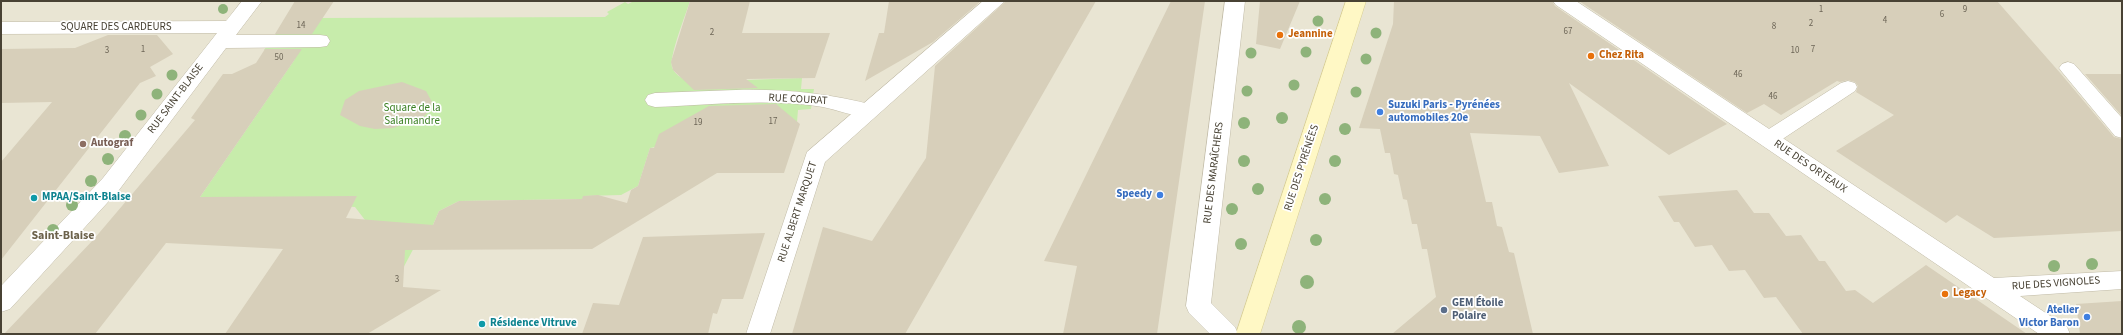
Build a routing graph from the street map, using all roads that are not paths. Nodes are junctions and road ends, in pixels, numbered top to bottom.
1 (252, 1) edge
2 (995, 1) edge
3 (1235, 1) edge
4 (1356, 1) edge
5 (1563, 1) edge
6 (1, 28) edge
7 (225, 34) junction
8 (320, 41) dead end
9 (2068, 68) dead end
10 (1848, 87) dead end
11 (655, 100) dead end
12 (870, 112) junction
13 (2122, 131) edge
14 (1768, 139) junction
15 (2122, 280) edge
16 (1990, 288) junction
17 (1, 302) edge
18 (758, 334) edge
19 (1226, 334) edge
20 (1248, 334) edge
21 (2058, 334) edge

1 - 7 street, RUE SAINT-BLAISE
2 - 12 street
3 - 19 street, RUE DES MARAÎCHERS
4 - 20 main road, RUE DES PYRÉNÉES
5 - 14 street, RUE DES ORTEAUX
6 - 7 street, SQUARE DES CARDEURS
7 - 8 street
7 - 17 street, RUE SAINT-BLAISE
9 - 13 lane
10 - 14 lane
11 - 12 street, RUE COURAT
12 - 18 street, RUE ALBERT MARQUET
14 - 16 street, RUE DES ORTEAUX
15 - 16 street, RUE DES VIGNOLES
16 - 21 street, RUE DES ORTEAUX

